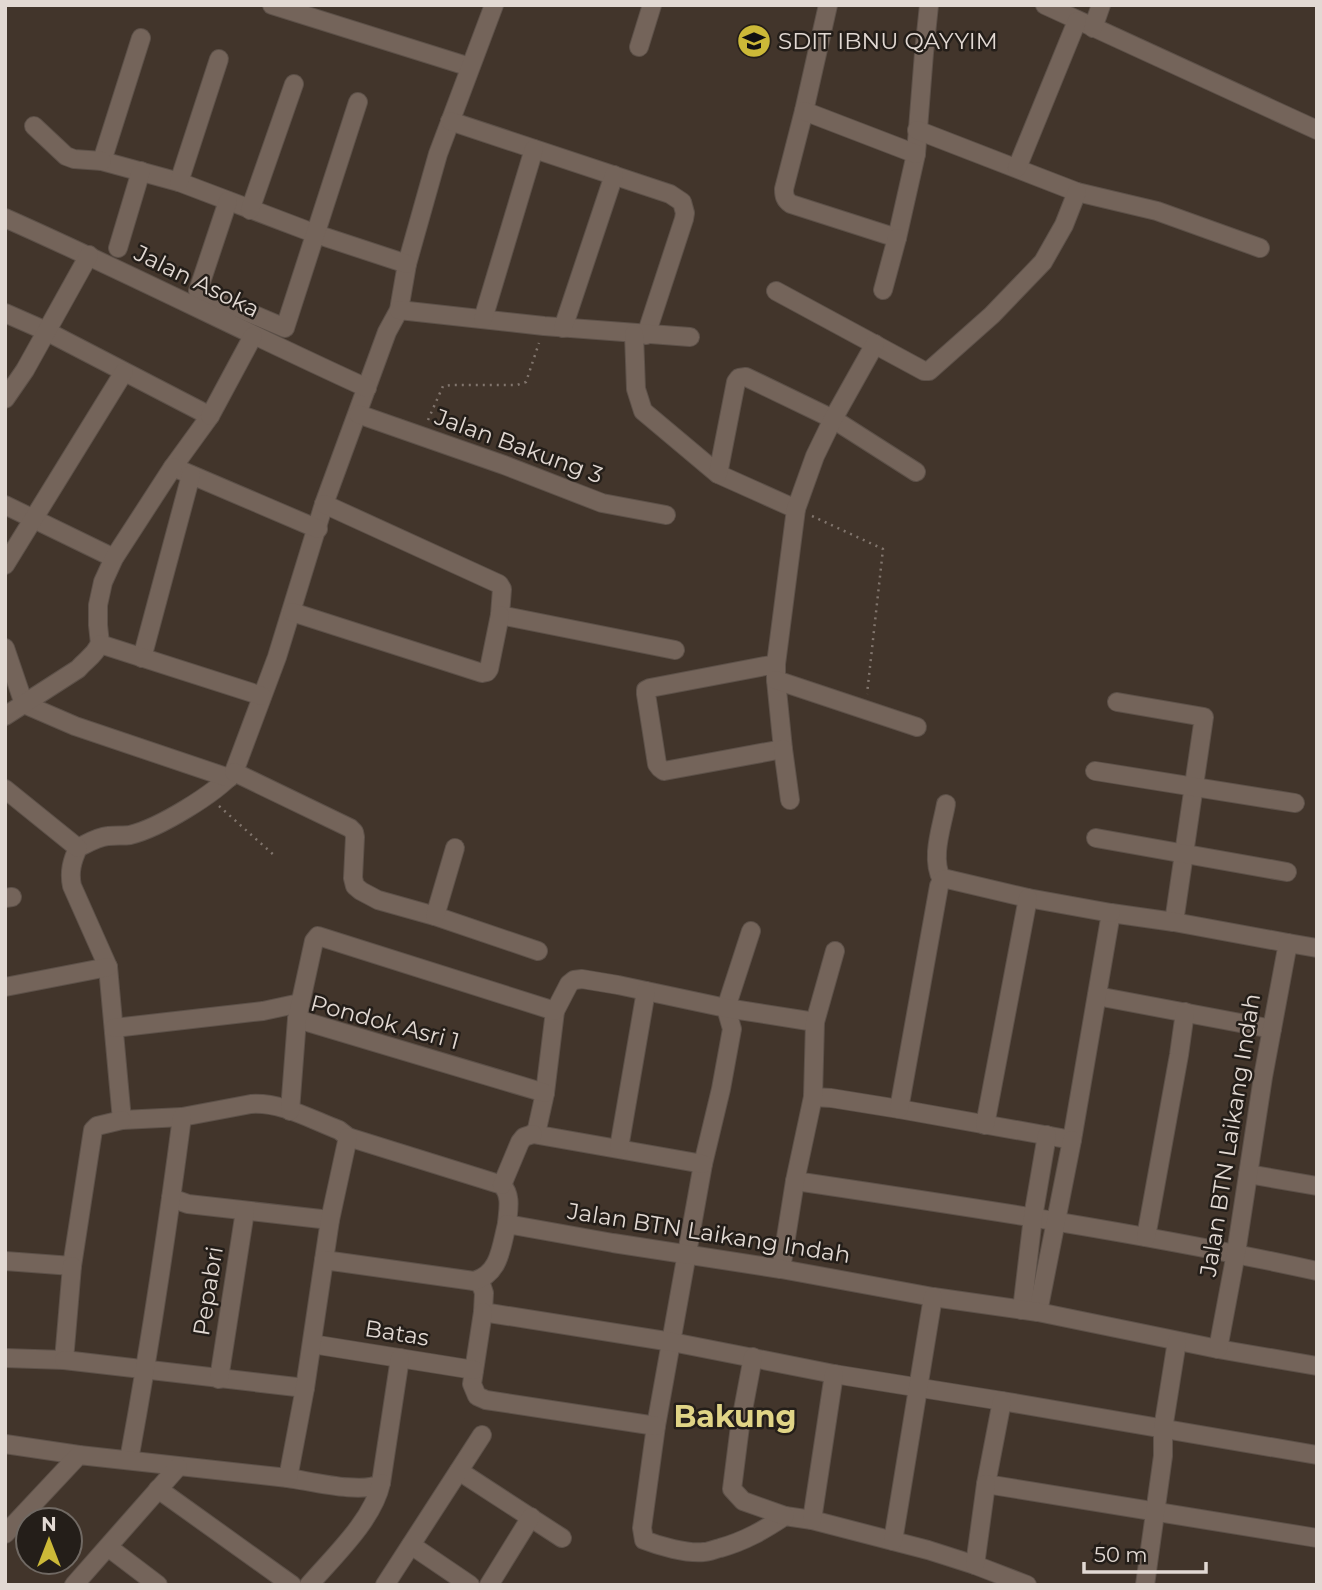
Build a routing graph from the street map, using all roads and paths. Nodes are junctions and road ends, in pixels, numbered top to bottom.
1 (272, 5) edge
2 (494, 5) edge
3 (652, 5) edge
4 (828, 5) edge
5 (929, 5) edge
6 (1045, 5) edge
7 (1101, 5) edge
8 (1085, 25) junction
9 (141, 38) dead end
10 (639, 47) dead end
11 (219, 59) dead end
12 (470, 67) junction
13 (294, 85) dead end
14 (358, 102) dead end
15 (804, 111) junction
16 (450, 121) junction
17 (34, 125) dead end
18 (917, 130) junction
19 (1317, 130) edge
20 (534, 149) junction
21 (916, 154) junction
22 (102, 161) junction
23 (1017, 168) junction
24 (141, 171) junction
25 (614, 175) junction
26 (179, 182) junction
27 (1077, 192) junction
28 (228, 201) junction
29 (250, 210) junction
30 (5, 218) edge
31 (316, 234) junction
32 (897, 238) junction
33 (118, 248) dead end
34 (1260, 248) dead end
35 (89, 255) junction
36 (407, 264) junction
37 (883, 290) dead end
38 (776, 291) dead end
39 (399, 310) junction
40 (5, 313) edge
41 (483, 319) junction
42 (544, 327) junction
43 (563, 328) junction
44 (46, 331) junction
45 (640, 334) junction
46 (253, 336) junction
47 (690, 337) dead end
48 (876, 344) junction
49 (124, 372) junction
50 (367, 388) junction
51 (5, 399) edge
52 (358, 414) junction
53 (211, 416) junction
54 (833, 419) junction
55 (421, 436) junction
56 (173, 467) junction
57 (916, 472) dead end
58 (718, 474) junction
59 (191, 475) junction
60 (324, 504) junction
61 (5, 505) edge
62 (796, 509) junction
63 (666, 515) dead end
64 (34, 519) junction
65 (318, 529) junction
66 (114, 558) junction
67 (5, 565) edge
68 (292, 612) junction
69 (500, 615) junction
70 (100, 644) junction
71 (5, 648) edge
72 (675, 650) dead end
73 (142, 658) junction
74 (776, 672) junction
75 (262, 696) junction
76 (1117, 702) dead end
77 (24, 704) junction
78 (866, 710) junction
79 (5, 716) edge
80 (917, 727) dead end
81 (783, 749) junction
82 (1095, 771) dead end
83 (232, 775) junction
84 (1193, 786) junction
85 (5, 789) edge
86 (206, 795) junction
87 (790, 800) dead end
88 (1295, 803) dead end
89 (946, 804) dead end
90 (1096, 838) dead end
91 (78, 848) junction
92 (455, 848) dead end
93 (1183, 853) junction
94 (275, 856) dead end
95 (1287, 872) dead end
96 (942, 880) junction
97 (1028, 898) junction
98 (1111, 913) junction
99 (435, 916) junction
100 (1174, 922) junction
101 (751, 931) dead end
102 (1288, 943) junction
103 (1317, 948) edge
104 (538, 951) dead end
105 (835, 951) dead end
106 (108, 967) junction
107 (5, 987) edge
108 (646, 991) junction
109 (1097, 996) junction
110 (726, 1008) junction
111 (298, 1011) junction
112 (555, 1011) junction
113 (1185, 1012) junction
114 (816, 1022) junction
115 (114, 1028) junction
116 (1272, 1029) junction
117 (545, 1093) junction
118 (813, 1097) junction
119 (899, 1108) junction
120 (290, 1111) junction
121 (181, 1117) junction
122 (122, 1120) junction
123 (985, 1125) junction
124 (533, 1133) junction
125 (1047, 1135) junction
126 (348, 1137) junction
127 (1072, 1140) junction
128 (619, 1148) junction
129 (703, 1164) junction
130 (1248, 1174) junction
131 (795, 1181) junction
132 (502, 1185) junction
133 (1317, 1186) edge
134 (172, 1198) junction
135 (245, 1211) junction
136 (1033, 1217) junction
137 (330, 1220) junction
138 (1057, 1221) junction
139 (507, 1224) junction
140 (1146, 1237) junction
141 (1236, 1253) junction
142 (687, 1254) junction
143 (324, 1260) junction
144 (5, 1261) edge
145 (72, 1266) junction
146 (780, 1269) junction
147 (1317, 1270) edge
148 (474, 1282) junction
149 (933, 1297) junction
150 (1030, 1311) junction
151 (483, 1312) junction
152 (1177, 1341) junction
153 (672, 1342) junction
154 (312, 1344) junction
155 (1219, 1349) junction
156 (753, 1357) junction
157 (5, 1358) edge
158 (400, 1358) junction
159 (64, 1360) junction
160 (1317, 1366) edge
161 (146, 1370) junction
162 (474, 1370) junction
163 (834, 1374) junction
164 (219, 1379) junction
165 (305, 1388) junction
166 (918, 1388) junction
167 (1002, 1401) junction
168 (656, 1426) junction
169 (1163, 1429) junction
170 (482, 1435) dead end
171 (5, 1444) edge
172 (79, 1455) junction
173 (1317, 1455) edge
174 (129, 1460) junction
175 (178, 1467) junction
176 (459, 1471) junction
177 (288, 1478) junction
178 (381, 1483) junction
179 (986, 1484) junction
180 (158, 1489) junction
181 (1156, 1513) junction
182 (785, 1516) junction
183 (531, 1517) junction
184 (812, 1520) junction
185 (5, 1534) edge
186 (562, 1538) dead end
187 (1317, 1538) edge
188 (893, 1541) junction
189 (411, 1545) junction
190 (108, 1547) junction
191 (975, 1565) junction
192 (74, 1585) edge
193 (158, 1585) edge
194 (292, 1585) edge
195 (309, 1585) edge
196 (385, 1585) edge
197 (470, 1585) edge
198 (489, 1585) edge
199 (1027, 1585) edge
200 (1145, 1585) edge

1 - 12 street
2 - 12 street
3 - 10 street
4 - 15 street
5 - 18 street
6 - 8 street
7 - 8 street
8 - 19 street
8 - 23 street
9 - 22 street
11 - 26 street
12 - 16 street
13 - 29 street
14 - 31 street
15 - 21 street
15 - 32 street
16 - 20 street
16 - 36 street
17 - 22 street
18 - 21 street
18 - 23 street
20 - 25 street
20 - 41 street
21 - 32 street
22 - 24 street
23 - 27 street
24 - 26 street
24 - 33 street
25 - 43 street
25 - 45 street
26 - 28 street
27 - 34 street
27 - 48 street
28 - 29 street
28 - 31 street
29 - 31 street
30 - 35 street, Jalan Asoka
31 - 36 street
32 - 37 street
35 - 44 street
35 - 46 street, Jalan Asoka
36 - 39 street
38 - 48 street
39 - 41 street
39 - 50 street
40 - 44 street
41 - 42 street
42 - 43 street
42 - 55 path
43 - 45 street
44 - 49 street
44 - 51 street
45 - 47 street
45 - 58 street
46 - 50 street, Jalan Asoka
46 - 53 street
48 - 54 street
49 - 53 street
49 - 64 street
50 - 52 street
52 - 55 street, Jalan Bakung 3
52 - 60 street
53 - 56 street
54 - 57 street
54 - 58 street
54 - 62 street
55 - 63 street, Jalan Bakung 3
56 - 59 street
56 - 66 street
58 - 62 street
59 - 65 street
59 - 73 street
60 - 65 street
60 - 69 street
61 - 64 street
62 - 74 street
62 - 78 path
64 - 66 street
64 - 67 street
65 - 68 street
66 - 70 street
68 - 69 street
68 - 75 street
69 - 72 street
70 - 73 street
70 - 77 street
71 - 77 street
73 - 75 street
74 - 78 street
74 - 81 street
74 - 81 street
75 - 83 street
76 - 84 street
77 - 79 street
77 - 83 street
78 - 80 street
81 - 87 street
82 - 84 street
83 - 86 street
83 - 99 street
84 - 88 street
84 - 93 street
85 - 91 street
86 - 91 street
86 - 94 path
89 - 96 street
90 - 93 street
91 - 106 street
92 - 99 street
93 - 95 street
93 - 100 street
96 - 97 street
96 - 119 street
97 - 98 street
97 - 123 street
98 - 100 street
98 - 109 street
99 - 104 street
100 - 102 street
101 - 110 street
102 - 103 street
102 - 116 street, Jalan BTN Laikang Indah
105 - 114 street
106 - 107 street
106 - 115 street
108 - 110 street
108 - 112 street
108 - 128 street
109 - 113 street
109 - 127 street
110 - 114 street
110 - 129 street
111 - 112 street
111 - 115 street
111 - 117 street, Pondok Asri 1
111 - 120 street, Pondok Asri 1
112 - 117 street
113 - 116 street
113 - 140 street
114 - 118 street
115 - 122 street
116 - 130 street, Jalan BTN Laikang Indah
117 - 124 street
118 - 119 street
118 - 131 street
119 - 123 street
120 - 121 street
120 - 126 street
121 - 122 street
121 - 134 street
122 - 145 street
123 - 125 street
124 - 128 street
124 - 132 street
125 - 127 street
125 - 136 street
126 - 132 street
126 - 137 street
127 - 138 street
128 - 129 street
129 - 142 street
130 - 133 street
130 - 141 street, Jalan BTN Laikang Indah
131 - 136 street
131 - 146 street
132 - 139 street
134 - 135 street
134 - 161 street
135 - 137 street
135 - 164 street, Pepabri
136 - 138 street
136 - 150 street
137 - 143 street
138 - 140 street
138 - 150 street
139 - 142 street, Jalan BTN Laikang Indah
139 - 148 street
140 - 141 street
141 - 147 street
141 - 155 street, Jalan BTN Laikang Indah
142 - 146 street, Jalan BTN Laikang Indah
142 - 153 street
143 - 148 street
143 - 154 street
144 - 145 street
145 - 159 street
146 - 149 street, Jalan BTN Laikang Indah
148 - 151 street
149 - 150 street, Jalan BTN Laikang Indah
149 - 166 street
150 - 152 street, Jalan BTN Laikang Indah
151 - 153 street
151 - 162 street
152 - 155 street, Jalan BTN Laikang Indah
152 - 169 street
153 - 156 street
153 - 168 street
154 - 158 street, Batas
154 - 165 street
155 - 160 street
156 - 163 street
156 - 182 street
157 - 159 street
158 - 162 street, Batas
158 - 178 street
159 - 161 street
161 - 164 street
161 - 174 street
162 - 168 street
163 - 166 street
163 - 184 street
164 - 165 street
165 - 177 street
166 - 167 street
166 - 188 street
167 - 169 street
167 - 179 street
168 - 182 street
169 - 173 street
169 - 181 street
170 - 176 street
171 - 172 street
172 - 174 street
172 - 185 street
174 - 175 street
175 - 177 street
175 - 180 street
176 - 183 street
176 - 189 street
177 - 178 street
178 - 195 street
179 - 181 street
179 - 191 street
180 - 190 street
180 - 194 street
181 - 187 street
181 - 200 street
182 - 184 street
183 - 186 street
183 - 198 street
184 - 188 street
188 - 191 street
189 - 196 street
189 - 197 street
190 - 192 street
190 - 193 street
191 - 199 street

